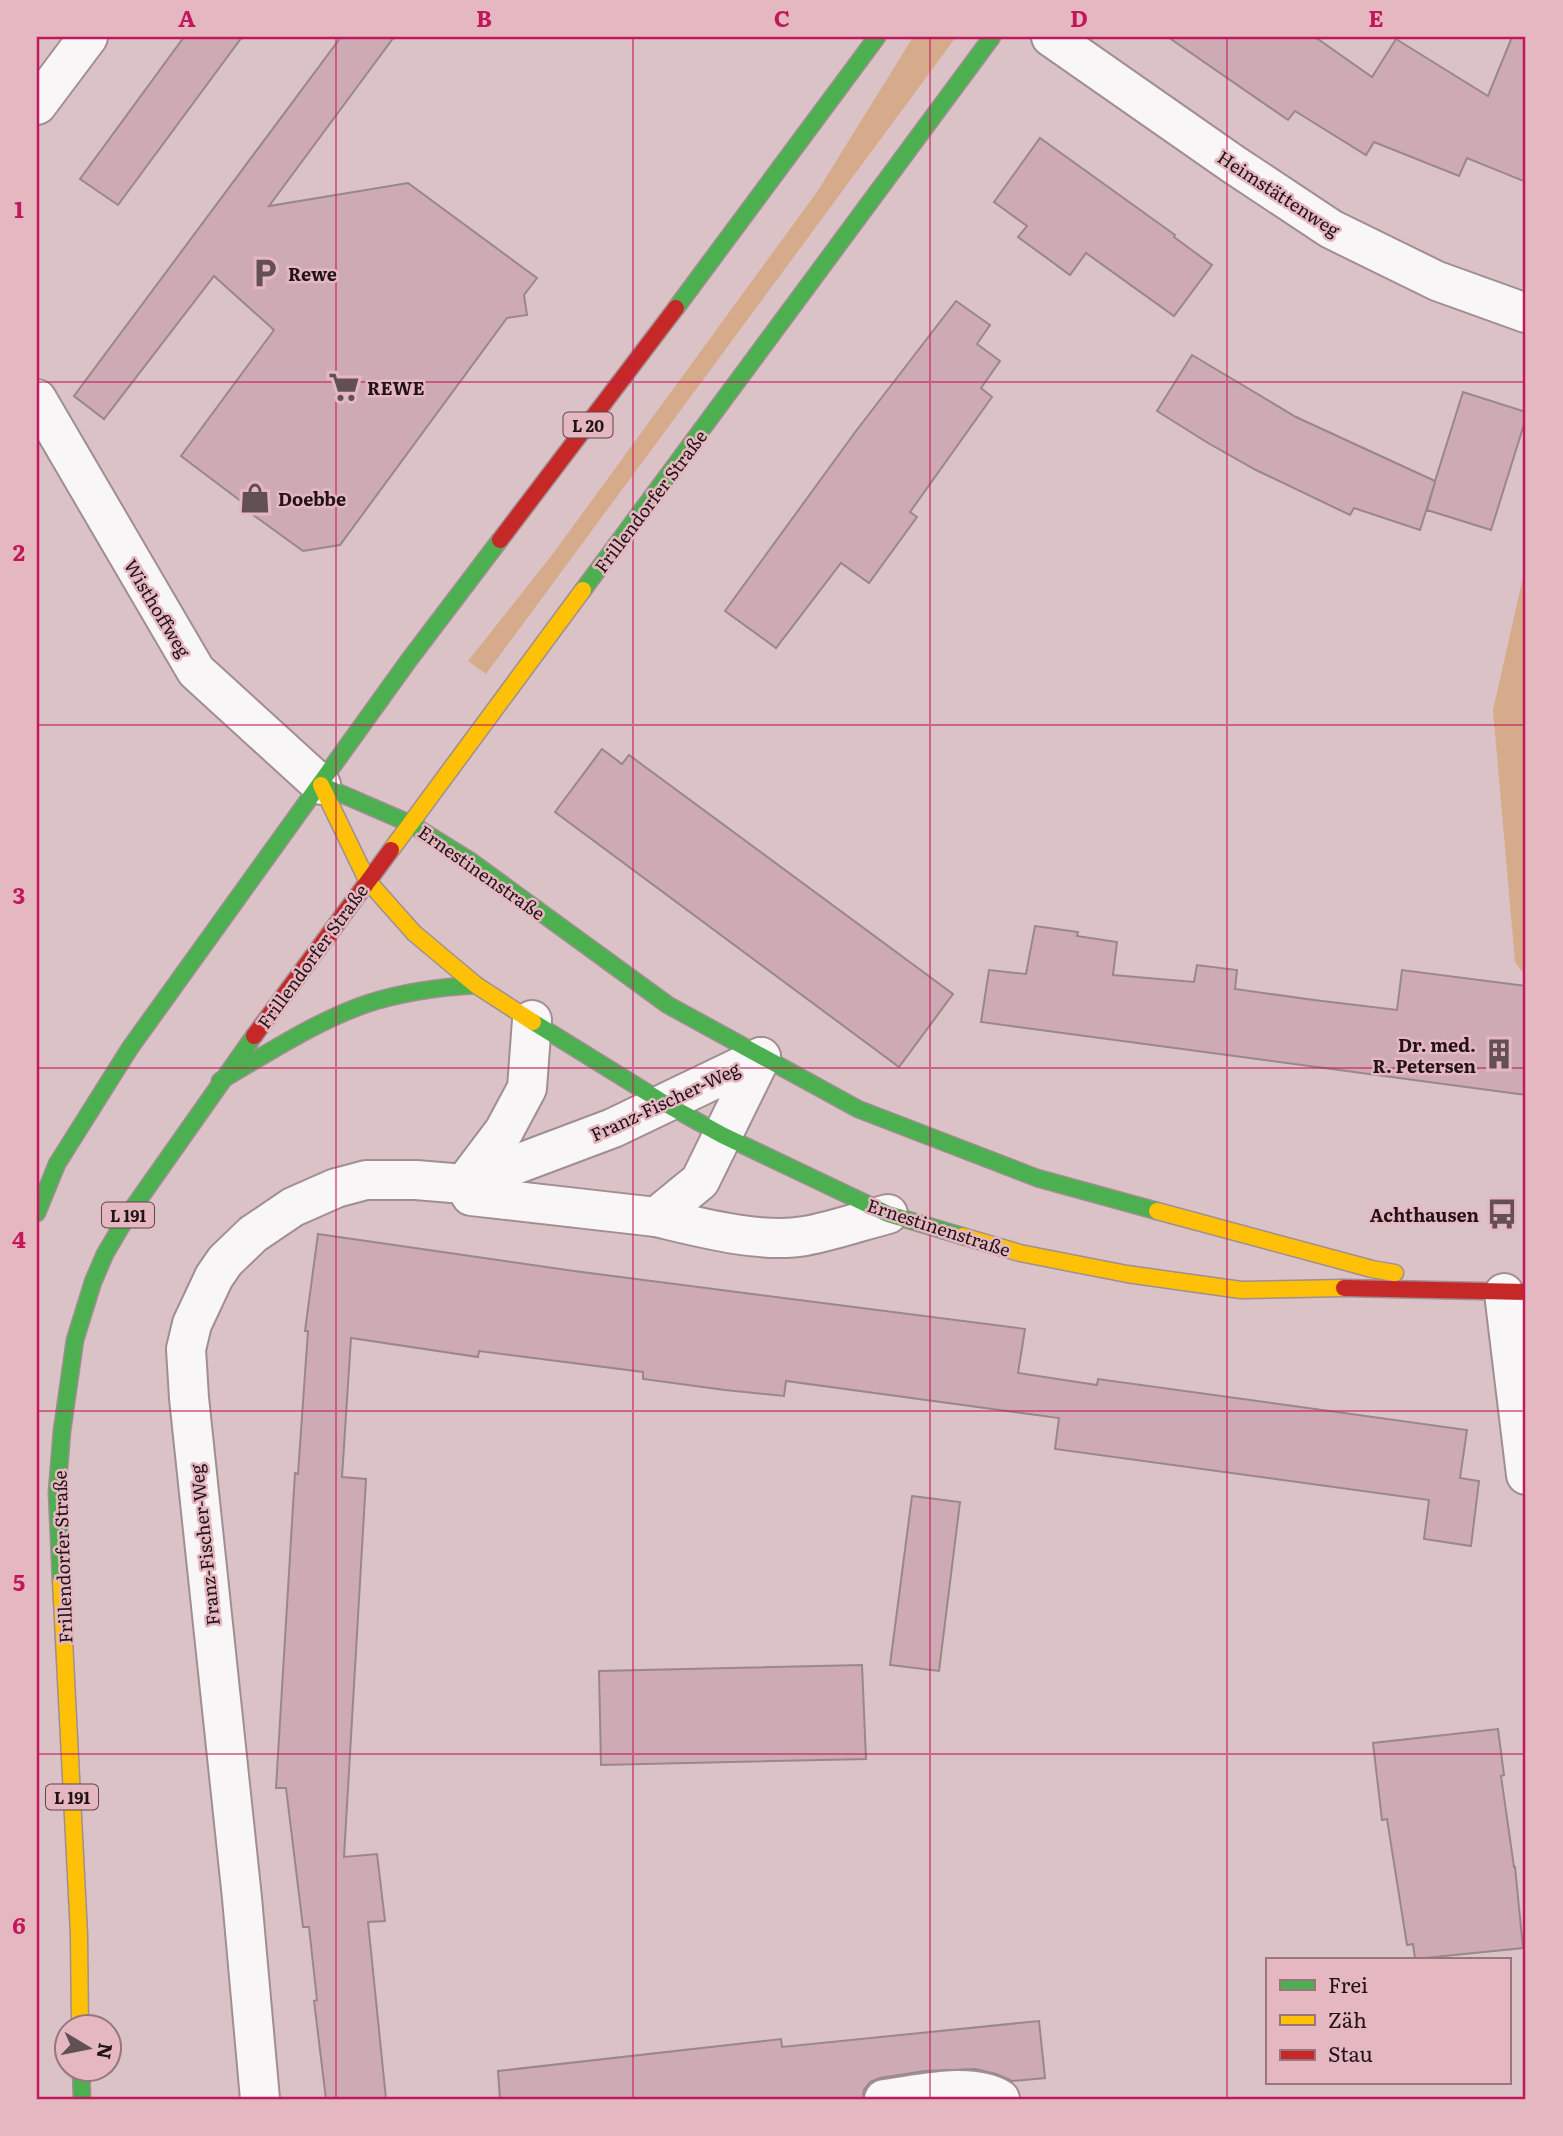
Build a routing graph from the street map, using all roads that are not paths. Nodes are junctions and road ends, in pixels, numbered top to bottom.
1 (88, 37) edge
2 (877, 37) edge
3 (992, 37) edge
4 (1051, 37) edge
5 (37, 104) edge
6 (1526, 313) edge
7 (37, 399) edge
8 (321, 785) junction
9 (411, 824) junction
10 (367, 880) junction
11 (476, 985) junction
12 (531, 1020) junction
13 (761, 1057) junction
14 (220, 1081) junction
15 (664, 1103) junction
16 (722, 1135) junction
17 (47, 1158) edge
18 (464, 1184) junction
19 (37, 1213) edge
20 (888, 1214) junction
21 (656, 1217) junction
22 (1515, 1292) edge
23 (1526, 1475) edge
24 (80, 2014) edge
25 (260, 2099) edge
26 (884, 2099) edge
27 (1000, 2099) edge

1 - 5 street
2 - 8 main road, L 20
3 - 9 main road, Frillendorfer Straße
4 - 6 street, Heimstättenweg
7 - 8 street, Wisthoffweg
8 - 9 main road, Ernestinenstraße
8 - 10 main road, Ernestinenstraße
8 - 17 main road
9 - 10 main road, Frillendorfer Straße
9 - 13 main road, Ernestinenstraße
10 - 11 main road, Ernestinenstraße
10 - 14 main road, Frillendorfer Straße / L 191
11 - 12 main road, Ernestinenstraße
11 - 14 main road, L 191
12 - 15 main road, Ernestinenstraße
12 - 18 street
13 - 15 street, Franz-Fischer-Weg
13 - 16 street, Franz-Fischer-Weg
13 - 22 main road, Ernestinenstraße
14 - 24 main road, Frillendorfer Straße / L 191
15 - 16 main road, Ernestinenstraße
15 - 18 street, Franz-Fischer-Weg
16 - 20 main road, Ernestinenstraße
16 - 21 street, Franz-Fischer-Weg
17 - 19 main road
18 - 21 street, Franz-Fischer-Weg
18 - 25 street, Franz-Fischer-Weg
20 - 21 street, Franz-Fischer-Weg
20 - 22 main road, Ernestinenstraße
22 - 23 street
26 - 27 street

